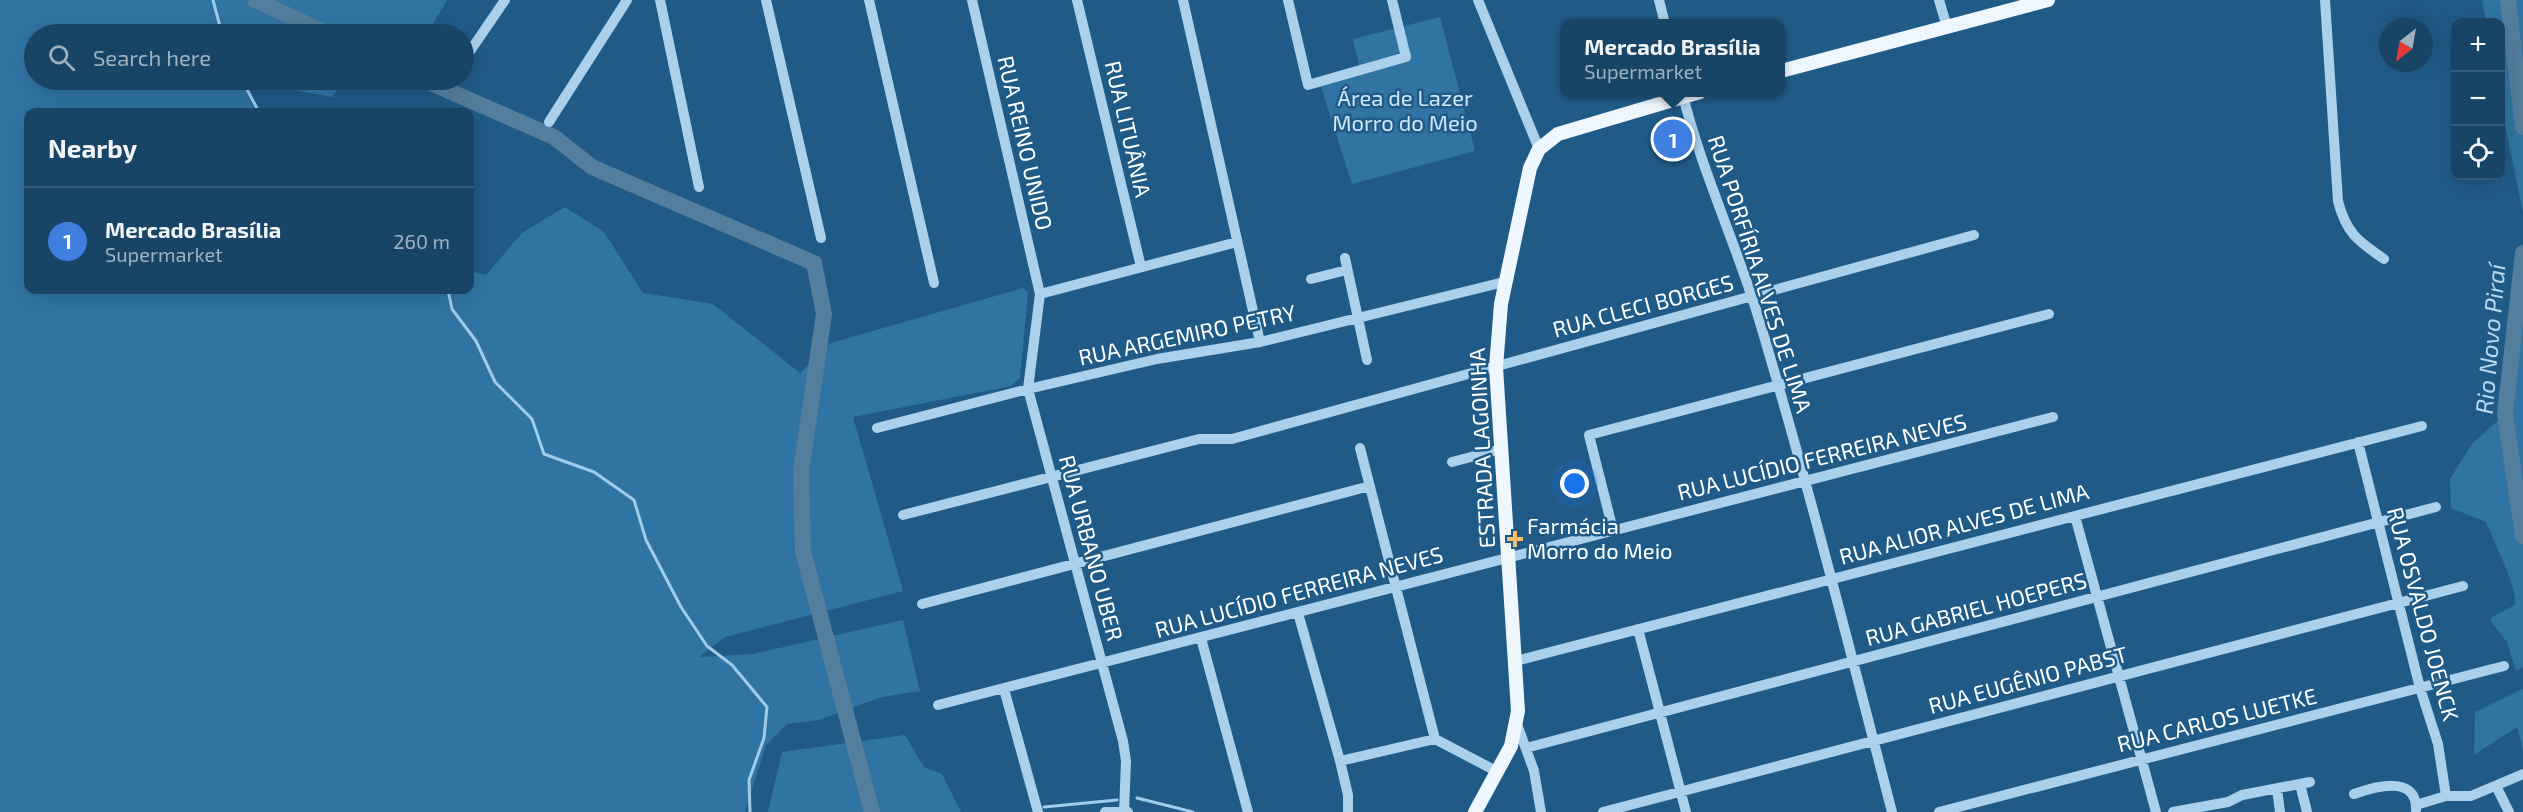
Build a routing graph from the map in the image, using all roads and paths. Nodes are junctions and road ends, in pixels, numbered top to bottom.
1 (505, 0) edge
2 (627, 0) edge
3 (660, 0) edge
4 (766, 0) edge
5 (869, 0) edge
6 (972, 0) edge
7 (1077, 0) edge
8 (1183, 0) edge
9 (1288, 0) edge
10 (1392, 0) edge
11 (1478, 0) edge
12 (1659, 0) edge
13 (1939, 0) edge
14 (2049, 0) edge
15 (2325, 0) edge
16 (1664, 19) edge
17 (1947, 27) junction
18 (474, 45) edge
19 (1785, 70) edge
20 (1676, 97) edge
21 (1684, 97) edge
22 (549, 122) dead end
23 (1539, 149) junction
24 (699, 187) dead end
25 (1974, 235) dead end
26 (821, 238) dead end
27 (1237, 242) junction
28 (1345, 258) dead end
29 (2384, 259) dead end
30 (1141, 267) junction
31 (1347, 270) junction
32 (1311, 279) dead end
33 (1504, 282) junction
34 (934, 283) dead end
35 (1040, 294) junction
36 (1752, 296) junction
37 (2049, 314) dead end
38 (1358, 318) junction
39 (1260, 342) junction
40 (1367, 360) dead end
41 (1496, 367) junction
42 (1779, 385) junction
43 (1028, 389) junction
44 (2053, 417) dead end
45 (2422, 426) dead end
46 (878, 428) dead end
47 (2358, 442) junction
48 (1360, 448) dead end
49 (1501, 449) junction
50 (1452, 462) dead end
51 (1052, 477) junction
52 (1805, 481) junction
53 (1370, 486) junction
54 (2436, 507) dead end
55 (903, 515) dead end
56 (2075, 516) junction
57 (2379, 523) junction
58 (1614, 530) junction
59 (1508, 558) junction
60 (1075, 564) junction
61 (1831, 579) junction
62 (2463, 586) dead end
63 (1396, 587) junction
64 (2097, 597) junction
65 (2398, 603) junction
66 (922, 604) dead end
67 (1298, 613) junction
68 (1638, 629) junction
69 (1201, 638) junction
70 (1516, 661) junction
71 (1853, 662) junction
72 (1102, 664) junction
73 (2504, 666) dead end
74 (2119, 676) junction
75 (2420, 688) junction
76 (1004, 689) junction
77 (938, 705) dead end
78 (1660, 713) junction
79 (1517, 724) junction
80 (1435, 739) junction
81 (1874, 741) junction
82 (1527, 748) junction
83 (2141, 760) junction
84 (1340, 761) junction
85 (1498, 772) junction
86 (2523, 774) edge
87 (2496, 786) junction
88 (2277, 789) junction
89 (1680, 792) junction
90 (2354, 794) dead end
91 (2446, 796) junction
92 (2416, 809) edge
93 (1250, 811) edge
94 (1038, 812) edge
95 (1105, 812) edge
96 (1126, 812) edge
97 (1348, 812) edge
98 (1475, 812) edge
99 (1541, 812) edge
100 (1603, 812) edge
101 (1686, 812) edge
102 (1892, 812) edge
103 (1940, 812) edge
104 (2156, 812) edge
105 (2174, 812) edge
106 (2280, 812) edge
107 (2307, 812) edge
108 (2509, 812) edge

1 - 18 street
2 - 22 street
3 - 24 street
4 - 26 street
5 - 34 street
6 - 35 street, RUA REINO UNIDO
7 - 30 street, RUA LITUÂNIA
8 - 27 street
9 - 10 street
11 - 23 street
12 - 16 street
13 - 17 street
14 - 17 main road
15 - 29 street
17 - 19 main road
20 - 23 main road
21 - 36 street, RUA PORFÍRIA ALVES DE LIMA
23 - 33 main road, ESTRADA LAGOINHA
25 - 36 street, RUA CLECI BORGES
27 - 30 street
27 - 39 street
28 - 31 street
30 - 35 street
31 - 32 street
31 - 38 street
33 - 38 street, RUA ARGEMIRO PETRY
33 - 41 main road, ESTRADA LAGOINHA
35 - 43 street, RUA URBANO UBER
36 - 41 street, RUA CLECI BORGES
36 - 42 street, RUA PORFÍRIA ALVES DE LIMA
37 - 42 street
38 - 39 street, RUA ARGEMIRO PETRY
38 - 40 street
39 - 43 street, RUA ARGEMIRO PETRY
41 - 49 main road, ESTRADA LAGOINHA
41 - 51 street, RUA CLECI BORGES
42 - 52 street, RUA PORFÍRIA ALVES DE LIMA
42 - 58 street
43 - 46 street, RUA ARGEMIRO PETRY
43 - 51 street, RUA URBANO UBER
44 - 52 street, RUA LUCÍDIO FERREIRA NEVES
45 - 47 street, RUA ALIOR ALVES DE LIMA
47 - 56 street, RUA ALIOR ALVES DE LIMA
47 - 57 street, RUA OSVALDO JOENCK
48 - 53 street
49 - 50 street
49 - 59 main road, ESTRADA LAGOINHA
51 - 55 street, RUA CLECI BORGES
51 - 60 street, RUA URBANO UBER
52 - 58 street, RUA LUCÍDIO FERREIRA NEVES
52 - 61 street, RUA PORFÍRIA ALVES DE LIMA
53 - 60 street
53 - 63 street
54 - 57 street, RUA GABRIEL HOEPERS
56 - 61 street, RUA ALIOR ALVES DE LIMA
56 - 64 street
57 - 64 street, RUA GABRIEL HOEPERS
57 - 65 street, RUA OSVALDO JOENCK
58 - 59 street, RUA LUCÍDIO FERREIRA NEVES
59 - 63 street, RUA LUCÍDIO FERREIRA NEVES
59 - 70 main road, ESTRADA LAGOINHA
60 - 66 street
60 - 72 street, RUA URBANO UBER
61 - 68 street, RUA ALIOR ALVES DE LIMA
61 - 71 street, RUA PORFÍRIA ALVES DE LIMA
62 - 65 street, RUA EUGÊNIO PABST
63 - 67 street, RUA LUCÍDIO FERREIRA NEVES
63 - 80 street
64 - 71 street, RUA GABRIEL HOEPERS
64 - 74 street
65 - 74 street, RUA EUGÊNIO PABST
65 - 75 street, RUA OSVALDO JOENCK
67 - 69 street, RUA LUCÍDIO FERREIRA NEVES
67 - 84 street
68 - 70 street, RUA ALIOR ALVES DE LIMA
68 - 78 street
69 - 72 street, RUA LUCÍDIO FERREIRA NEVES
69 - 93 street
70 - 79 main road, ESTRADA LAGOINHA
71 - 78 street, RUA GABRIEL HOEPERS
71 - 81 street, RUA PORFÍRIA ALVES DE LIMA
72 - 76 street, RUA LUCÍDIO FERREIRA NEVES
72 - 96 street, RUA URBANO UBER
73 - 75 street, RUA CARLOS LUETKE
74 - 81 street, RUA EUGÊNIO PABST
74 - 83 street
75 - 83 street, RUA CARLOS LUETKE
75 - 91 street, RUA OSVALDO JOENCK
76 - 77 street, RUA LUCÍDIO FERREIRA NEVES
76 - 94 street
78 - 82 street, RUA GABRIEL HOEPERS
78 - 89 street
79 - 82 street, ESTRADA LAGOINHA
79 - 85 main road
80 - 84 street
80 - 85 street
81 - 89 street, RUA EUGÊNIO PABST
81 - 102 street, RUA PORFÍRIA ALVES DE LIMA
82 - 99 street, ESTRADA LAGOINHA
83 - 103 street, RUA CARLOS LUETKE
83 - 104 street
84 - 97 street
85 - 98 main road
86 - 87 street
87 - 91 street
87 - 108 street
88 - 105 street
88 - 106 street
88 - 107 street
89 - 100 street, RUA EUGÊNIO PABST
89 - 101 street
90 - 92 street
91 - 92 street
95 - 96 street

